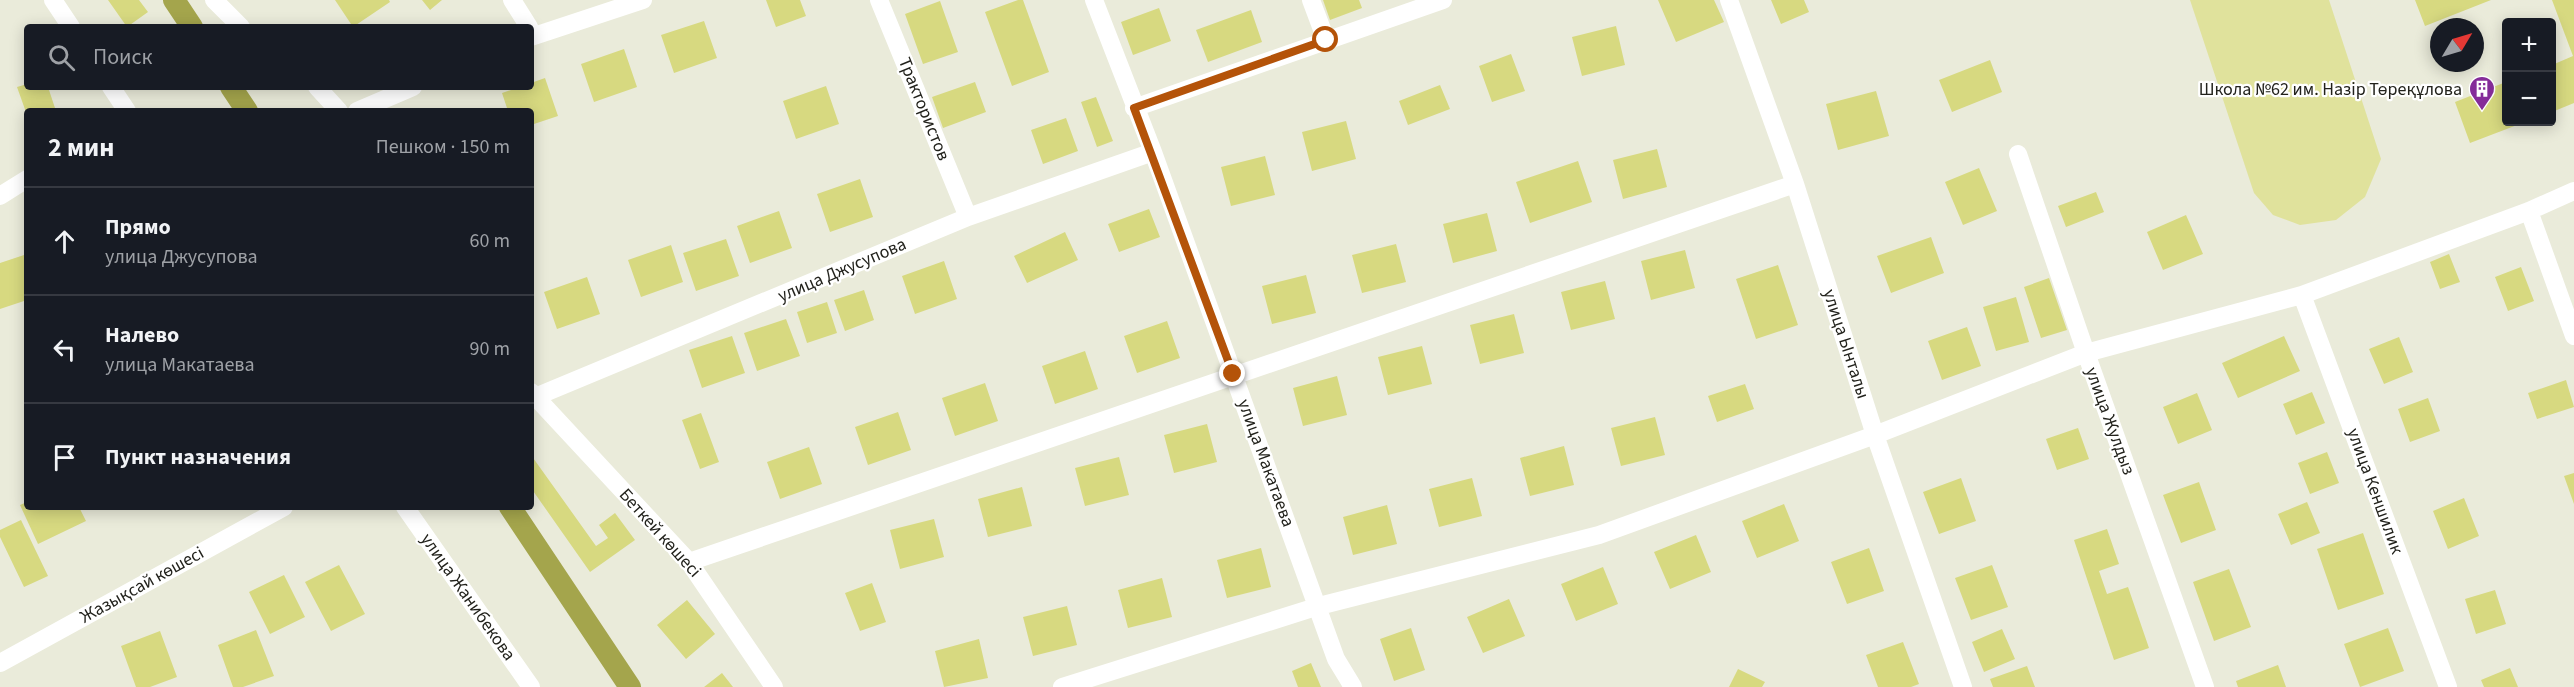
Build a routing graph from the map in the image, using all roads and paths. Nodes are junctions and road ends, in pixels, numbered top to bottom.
1 (53, 0) edge
2 (214, 0) edge
3 (512, 0) edge
4 (643, 0) edge
5 (879, 0) edge
6 (1094, 0) edge
7 (1311, 0) edge
8 (1443, 0) edge
9 (1729, 0) edge
10 (69, 24) edge
11 (238, 24) edge
12 (526, 24) edge
13 (534, 31) edge
14 (1326, 40) junction
15 (113, 90) edge
16 (320, 90) edge
17 (406, 90) edge
18 (125, 108) edge
19 (336, 108) edge
20 (364, 108) edge
21 (1134, 108) junction
22 (1152, 152) junction
23 (2018, 154) dead end
24 (24, 182) edge
25 (1795, 184) junction
26 (2574, 191) edge
27 (0, 196) edge
28 (2529, 211) junction
29 (968, 217) junction
30 (2302, 295) junction
31 (2574, 336) edge
32 (2086, 353) junction
33 (1233, 374) junction
34 (534, 395) edge
35 (534, 396) edge
36 (1875, 435) junction
37 (279, 510) edge
38 (407, 510) edge
39 (689, 562) junction
40 (1319, 606) junction
41 (0, 663) edge
42 (531, 687) edge
43 (774, 687) edge
44 (1062, 687) edge
45 (1353, 687) edge
46 (1963, 687) edge
47 (2205, 687) edge
48 (2448, 687) edge

1 - 10 street
2 - 11 street
3 - 12 street
4 - 13 street
5 - 29 street, Трактористов
6 - 21 street, улица Макатаева
7 - 14 street
8 - 14 street
9 - 25 street, улица Ынталы
14 - 21 street
15 - 18 street
16 - 19 street
17 - 20 street
21 - 22 street, улица Макатаева
22 - 29 street, улица Джусупова
22 - 33 street, улица Макатаева
23 - 32 street, улица Жулдыз
24 - 27 street
25 - 33 street
25 - 36 street, улица Ынталы
26 - 28 street
28 - 30 street
28 - 31 street
29 - 34 street, улица Джусупова
30 - 32 street
30 - 48 street, улица Кеншилик
32 - 36 street
32 - 47 street, улица Жулдыз
33 - 39 street
33 - 40 street, улица Макатаева
35 - 39 street, Беткей көшесі
36 - 40 street
36 - 46 street, улица Ынталы
37 - 41 street, Жазықсай көшесі
38 - 42 street, улица Жанибекова
39 - 43 street, Беткей көшесі
40 - 44 street
40 - 45 street, улица Макатаева

